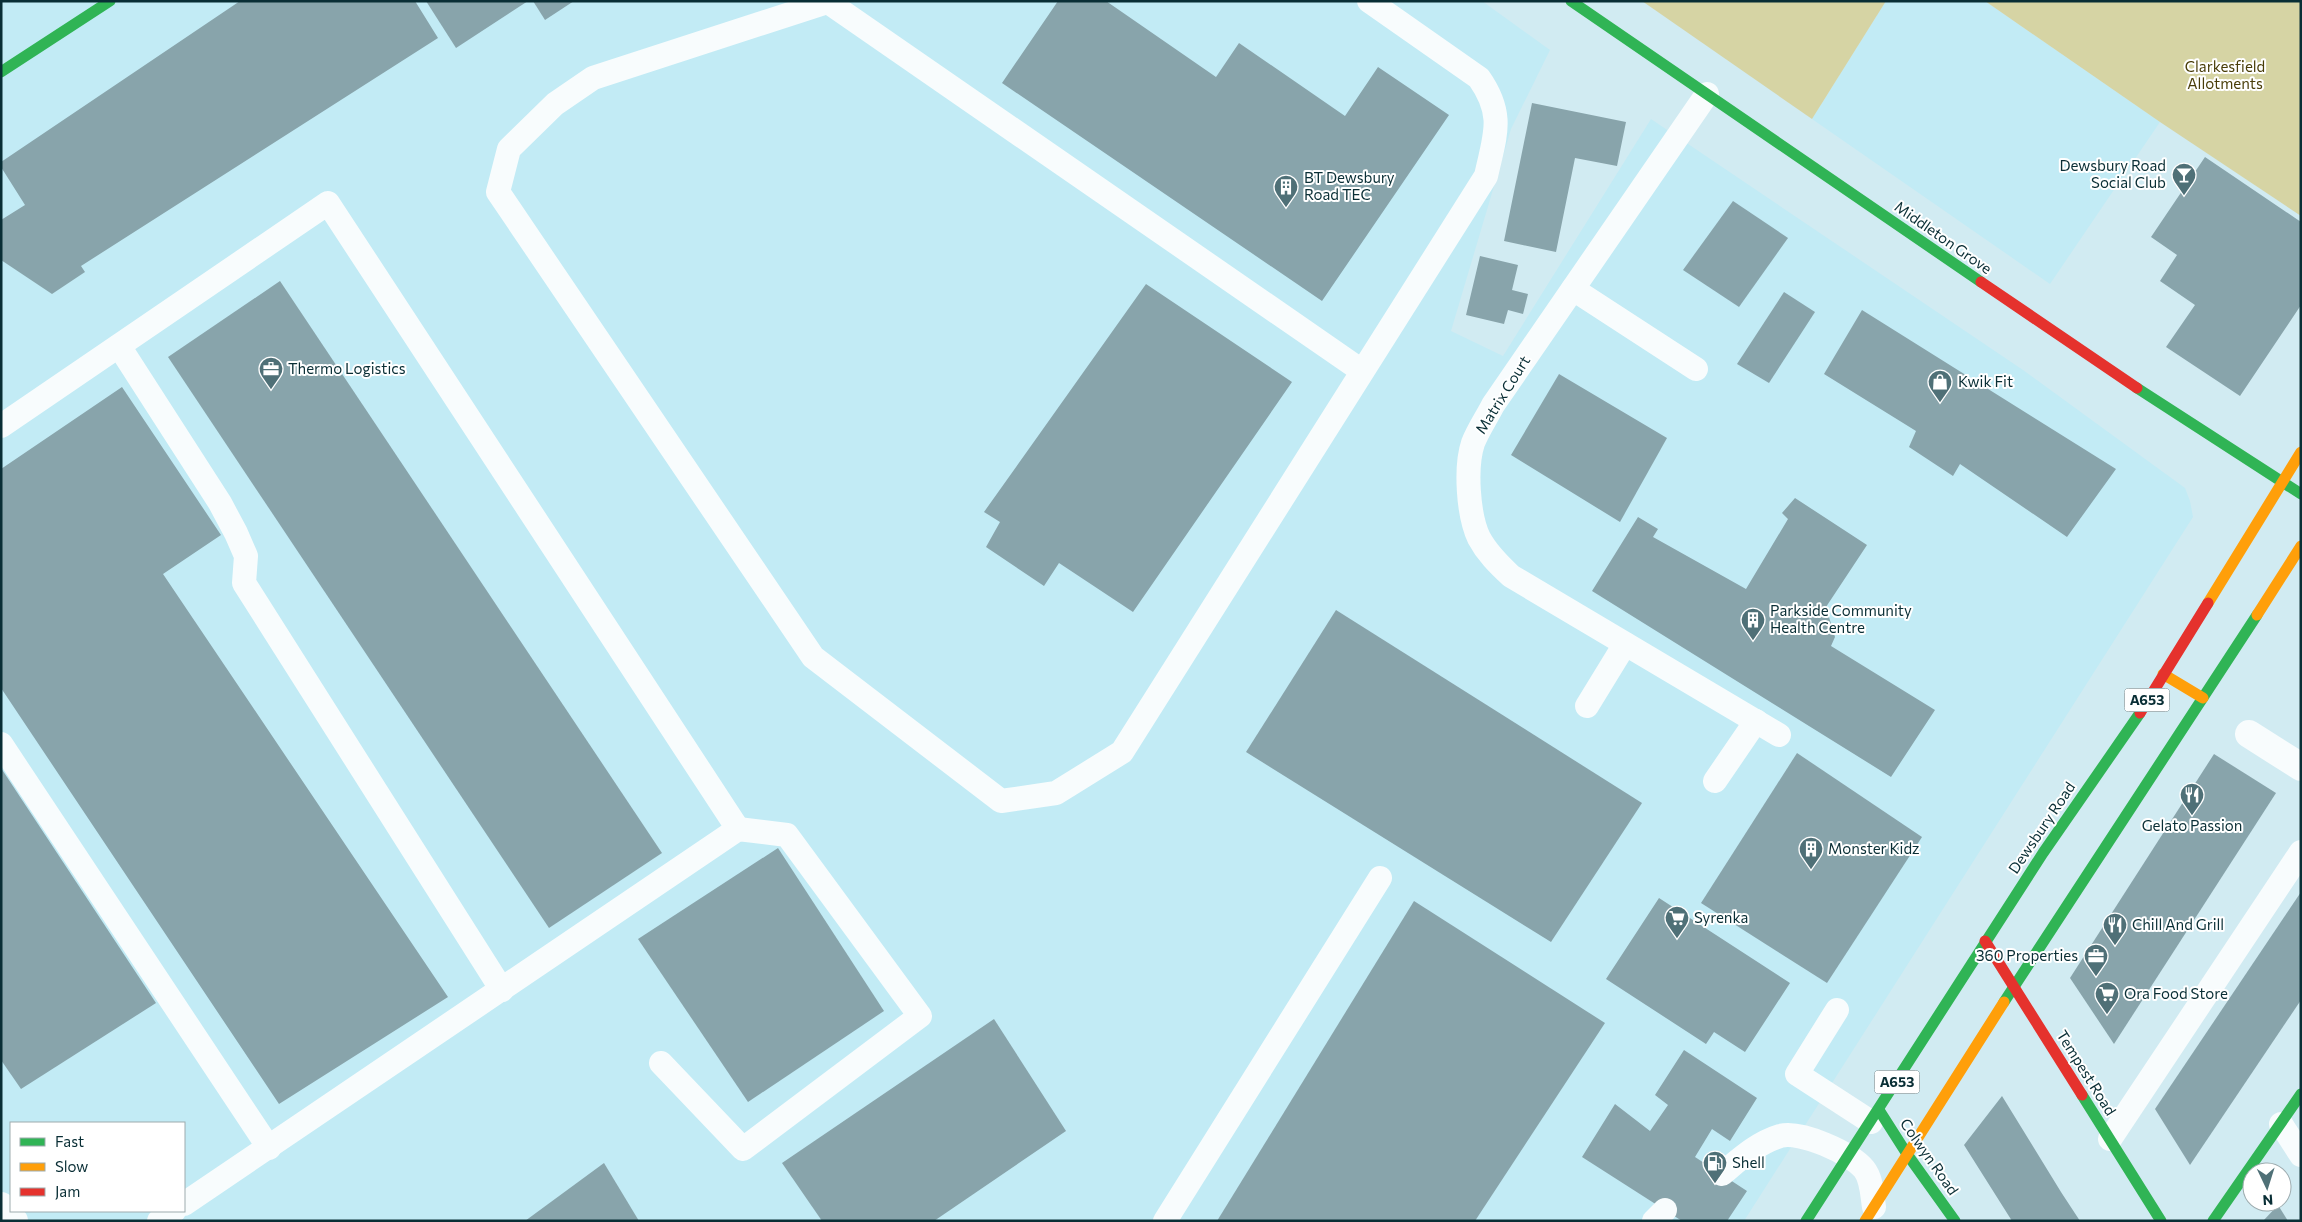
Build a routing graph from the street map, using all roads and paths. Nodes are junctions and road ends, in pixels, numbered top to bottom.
1 (110, 1) edge
2 (1369, 1) edge
3 (1571, 1) edge
4 (829, 2) edge
5 (1, 72) edge
6 (1707, 94) junction
7 (1573, 289) junction
8 (119, 346) junction
9 (1696, 369) dead end
10 (1362, 371) junction
11 (1, 426) edge
12 (2301, 452) edge
13 (2281, 483) junction
14 (2301, 494) edge
15 (2301, 546) edge
16 (1625, 644) junction
17 (2163, 674) junction
18 (2203, 698) junction
19 (1587, 706) dead end
20 (1756, 721) junction
21 (2249, 734) dead end
22 (1779, 735) dead end
23 (1, 744) edge
24 (2301, 767) edge
25 (1715, 782) dead end
26 (738, 829) junction
27 (2301, 852) edge
28 (1380, 878) dead end
29 (1985, 941) junction
30 (2013, 986) junction
31 (502, 990) junction
32 (1837, 1010) dead end
33 (661, 1063) dead end
34 (2301, 1094) edge
35 (1875, 1116) junction
36 (2281, 1124) junction
37 (2110, 1139) junction
38 (269, 1148) junction
39 (1906, 1154) junction
40 (2301, 1155) edge
41 (1849, 1157) junction
42 (1722, 1174) dead end
43 (185, 1203) edge
44 (1, 1206) edge
45 (172, 1212) edge
46 (1870, 1214) edge
47 (14, 1221) edge
48 (159, 1221) edge
49 (1166, 1221) edge
50 (1806, 1221) edge
51 (1955, 1221) edge
52 (2161, 1221) edge
53 (2214, 1221) edge

1 - 5 main road
2 - 10 lane
3 - 6 main road, Middleton Grove
4 - 10 lane
4 - 10 lane
6 - 7 lane, Matrix Court
6 - 13 main road, Middleton Grove
7 - 9 lane
7 - 16 lane, Matrix Court
8 - 11 lane
8 - 26 lane
8 - 31 lane
12 - 13 main road, Dewsbury Road / A653
13 - 14 main road, Middleton Grove
13 - 17 main road, Dewsbury Road / A653
15 - 18 main road, A653
16 - 19 lane
16 - 20 lane, Matrix Court
17 - 18 main road, A653
17 - 29 main road, Dewsbury Road / A653
18 - 30 main road, A653
20 - 22 lane, Matrix Court
20 - 25 lane
21 - 24 street
23 - 38 lane
26 - 31 lane
26 - 33 lane
27 - 37 lane
28 - 49 lane
29 - 30 main road, Tempest Road
29 - 35 main road, Dewsbury Road / A653
30 - 37 main road, Tempest Road
30 - 39 main road, A653
31 - 38 lane
32 - 35 lane
34 - 36 main road
35 - 39 main road, Colwyn Road
35 - 41 main road, Dewsbury Road / A653
36 - 40 lane
36 - 53 main road
37 - 52 main road, Tempest Road
38 - 43 lane
39 - 46 main road, A653
39 - 51 main road, Colwyn Road
41 - 42 lane
41 - 46 lane
41 - 50 main road, Dewsbury Road / A653
44 - 47 street
45 - 48 lane

